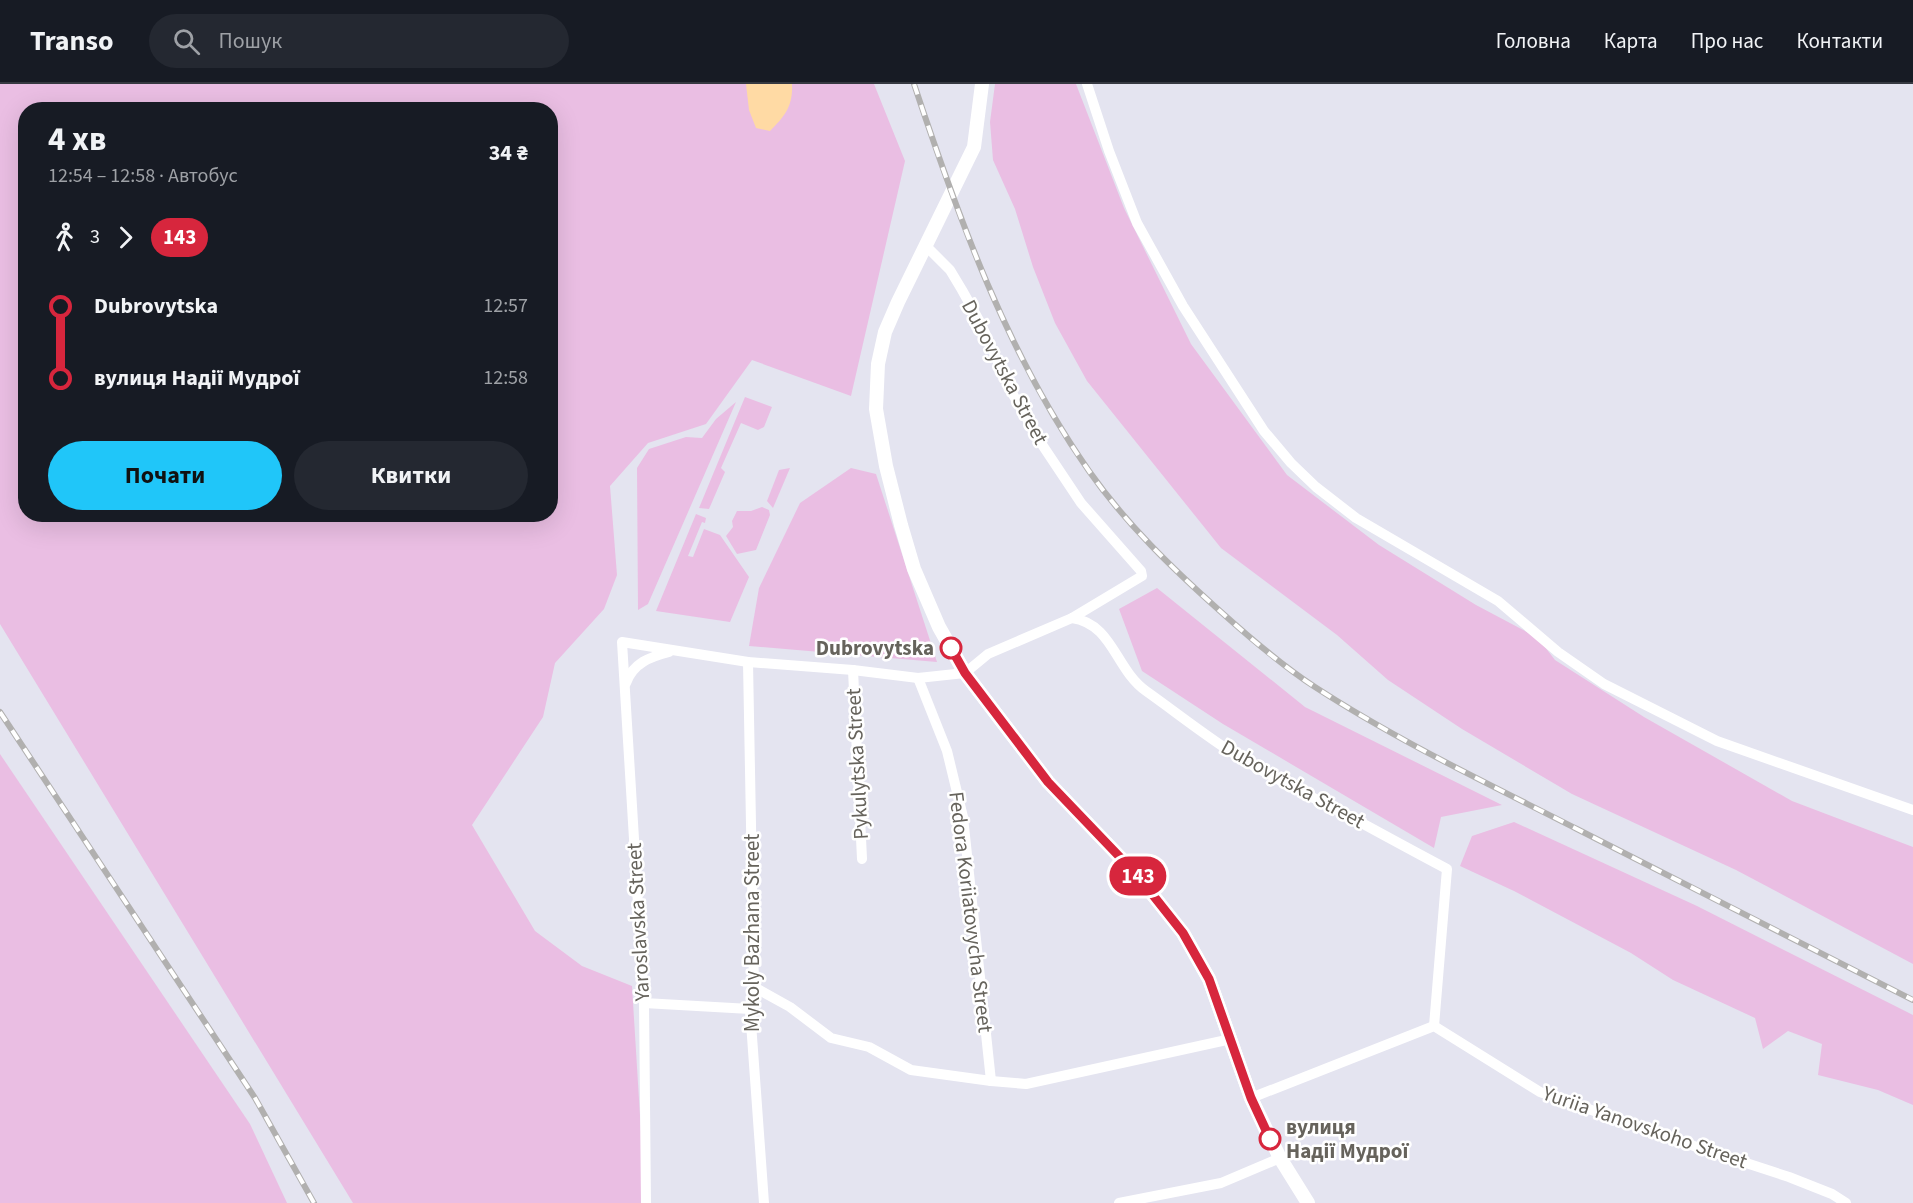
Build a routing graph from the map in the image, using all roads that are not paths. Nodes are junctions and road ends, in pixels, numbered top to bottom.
1 (982, 84) edge
2 (1087, 84) edge
3 (926, 246) junction
4 (1072, 618) junction
5 (675, 651) junction
6 (748, 662) junction
7 (853, 670) junction
8 (965, 673) junction
9 (918, 678) junction
10 (624, 689) junction
11 (1913, 810) edge
12 (862, 859) dead end
13 (754, 987) junction
14 (644, 1003) junction
15 (750, 1009) junction
16 (1434, 1026) junction
17 (1231, 1039) junction
18 (991, 1081) junction
19 (1251, 1098) junction
20 (1280, 1158) junction
21 (1831, 1198) edge
22 (645, 1203) edge
23 (764, 1203) edge
24 (1119, 1203) edge
25 (1308, 1203) edge
26 (1846, 1203) edge

1 - 3 main road
2 - 11 street
3 - 4 street, Dubovytska Street
3 - 8 main road
4 - 8 street, Dubovytska Street
4 - 16 street, Dubovytska Street
5 - 6 street
5 - 10 street
5 - 10 street, Yaroslavska Street
6 - 7 street
6 - 13 street, Mykoly Bazhana Street
7 - 9 street
7 - 12 street, Pykulytska Street
8 - 9 street
8 - 17 main road
9 - 18 street, Fedora Koriiatovycha Street
10 - 14 street, Yaroslavska Street
13 - 15 street, Mykoly Bazhana Street
13 - 18 street
14 - 15 street
14 - 22 street, Yaroslavska Street
15 - 23 street, Mykoly Bazhana Street
16 - 19 street
16 - 21 street, Yuriia Yanovskoho Street
17 - 18 street
17 - 19 main road
19 - 20 main road
20 - 24 street
20 - 25 main road
21 - 26 street, Yuriia Yanovskoho Street

